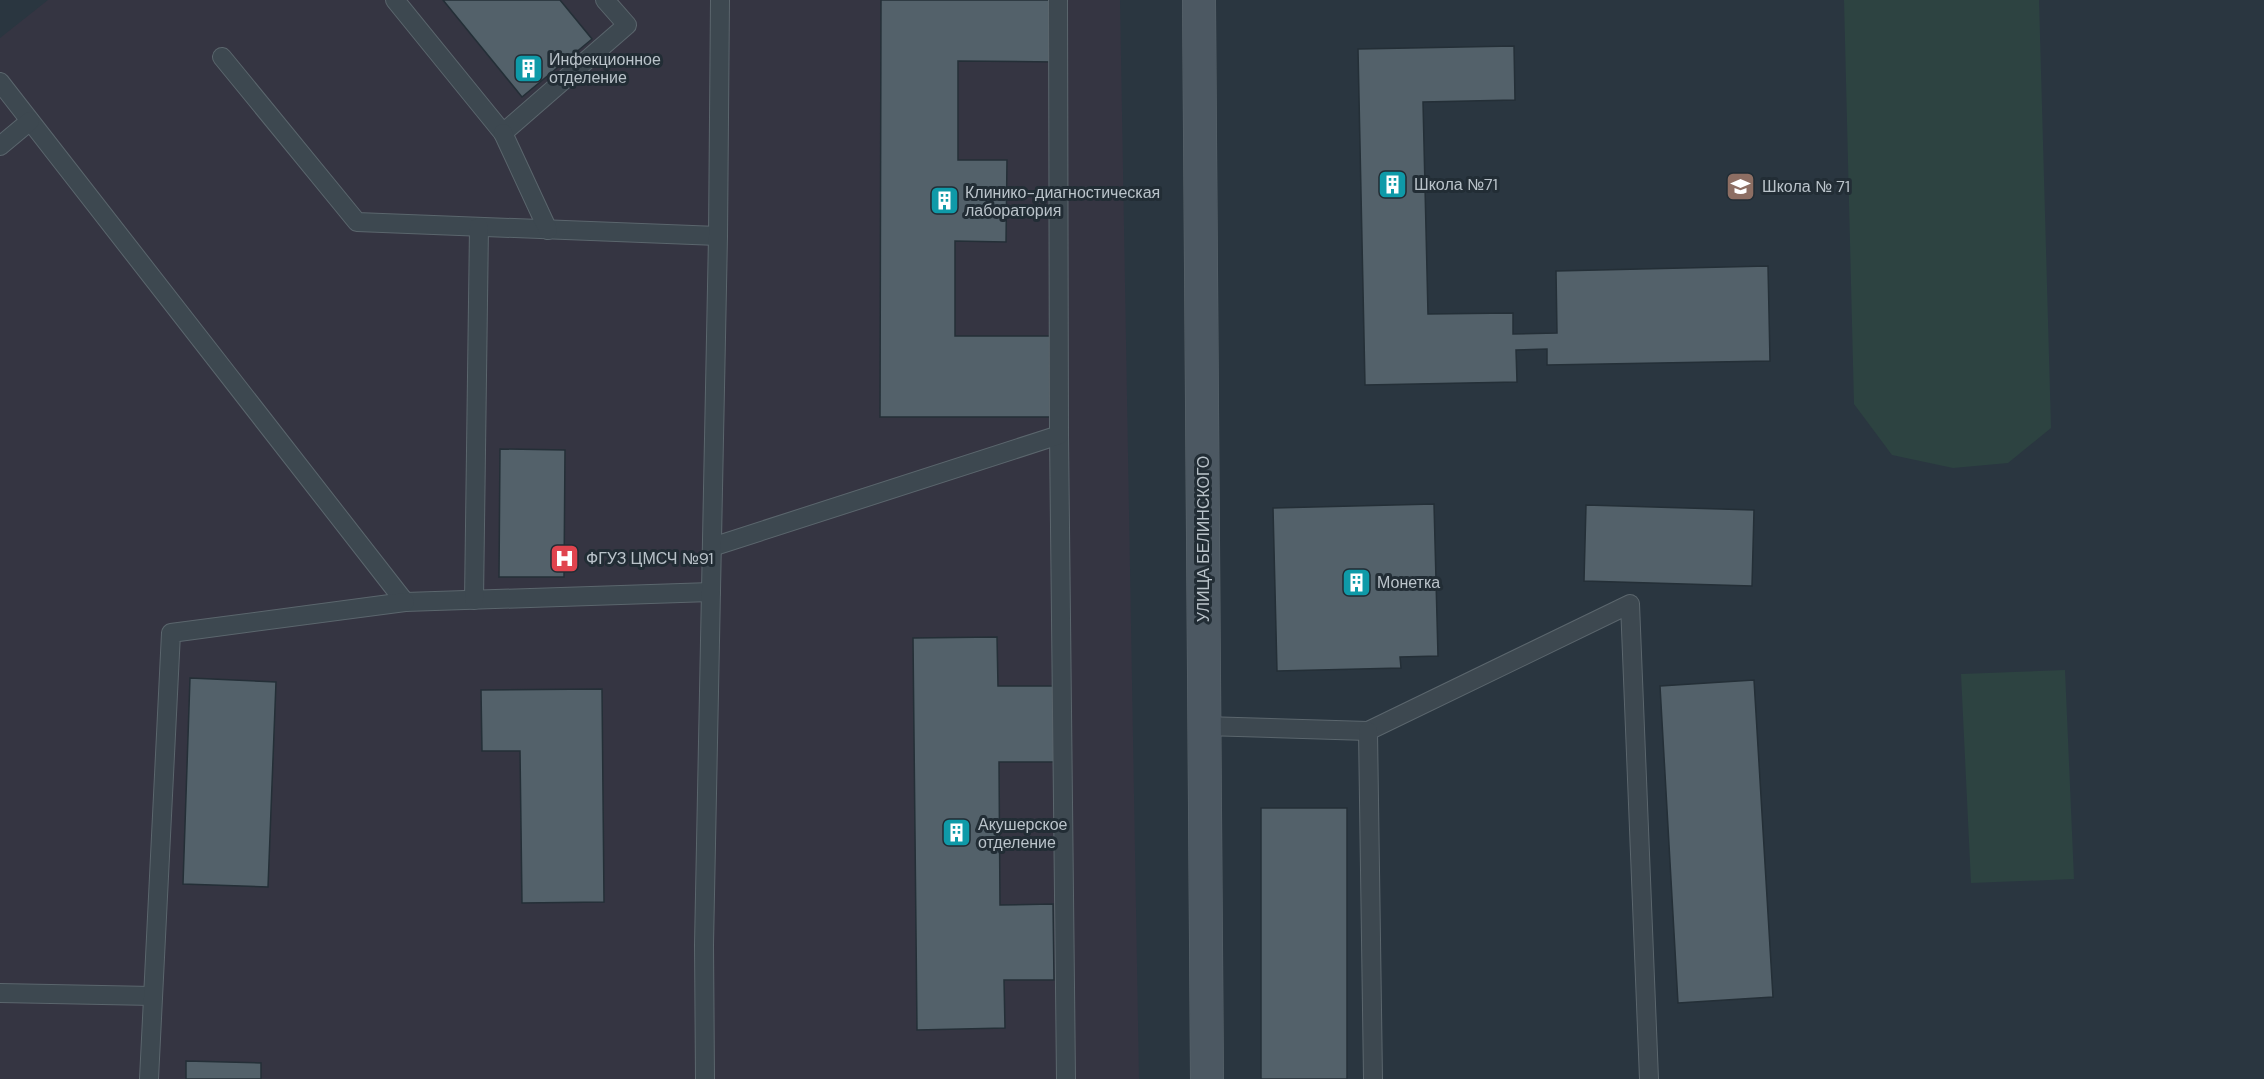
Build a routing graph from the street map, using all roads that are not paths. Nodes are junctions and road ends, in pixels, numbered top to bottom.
1 (395, 0) edge
2 (605, 0) edge
3 (720, 0) edge
4 (1058, 0) edge
5 (1199, 0) edge
6 (222, 57) dead end
7 (0, 82) edge
8 (30, 121) junction
9 (503, 133) junction
10 (0, 146) edge
11 (479, 227) junction
12 (548, 230) junction
13 (718, 236) junction
14 (1059, 435) junction
15 (712, 547) junction
16 (711, 592) junction
17 (474, 600) junction
18 (405, 602) junction
19 (1204, 726) junction
20 (1368, 731) junction
21 (0, 993) edge
22 (153, 996) junction
23 (149, 1079) edge
24 (705, 1079) edge
25 (1066, 1079) edge
26 (1207, 1079) edge
27 (1372, 1079) edge
28 (1650, 1079) edge

1 - 9 lane
2 - 9 lane
3 - 13 lane
4 - 14 lane
5 - 19 street, УЛИЦА БЕЛИНСКОГО
6 - 11 lane
7 - 8 lane
8 - 10 lane
8 - 18 lane
9 - 12 lane
11 - 12 lane
11 - 17 lane
12 - 13 lane
13 - 15 lane
14 - 15 lane
14 - 25 lane
15 - 16 lane
16 - 17 lane
16 - 24 lane
17 - 18 lane
18 - 22 lane
19 - 20 lane
19 - 26 street, УЛИЦА БЕЛИНСКОГО
20 - 27 lane
20 - 28 lane
21 - 22 lane
22 - 23 lane

